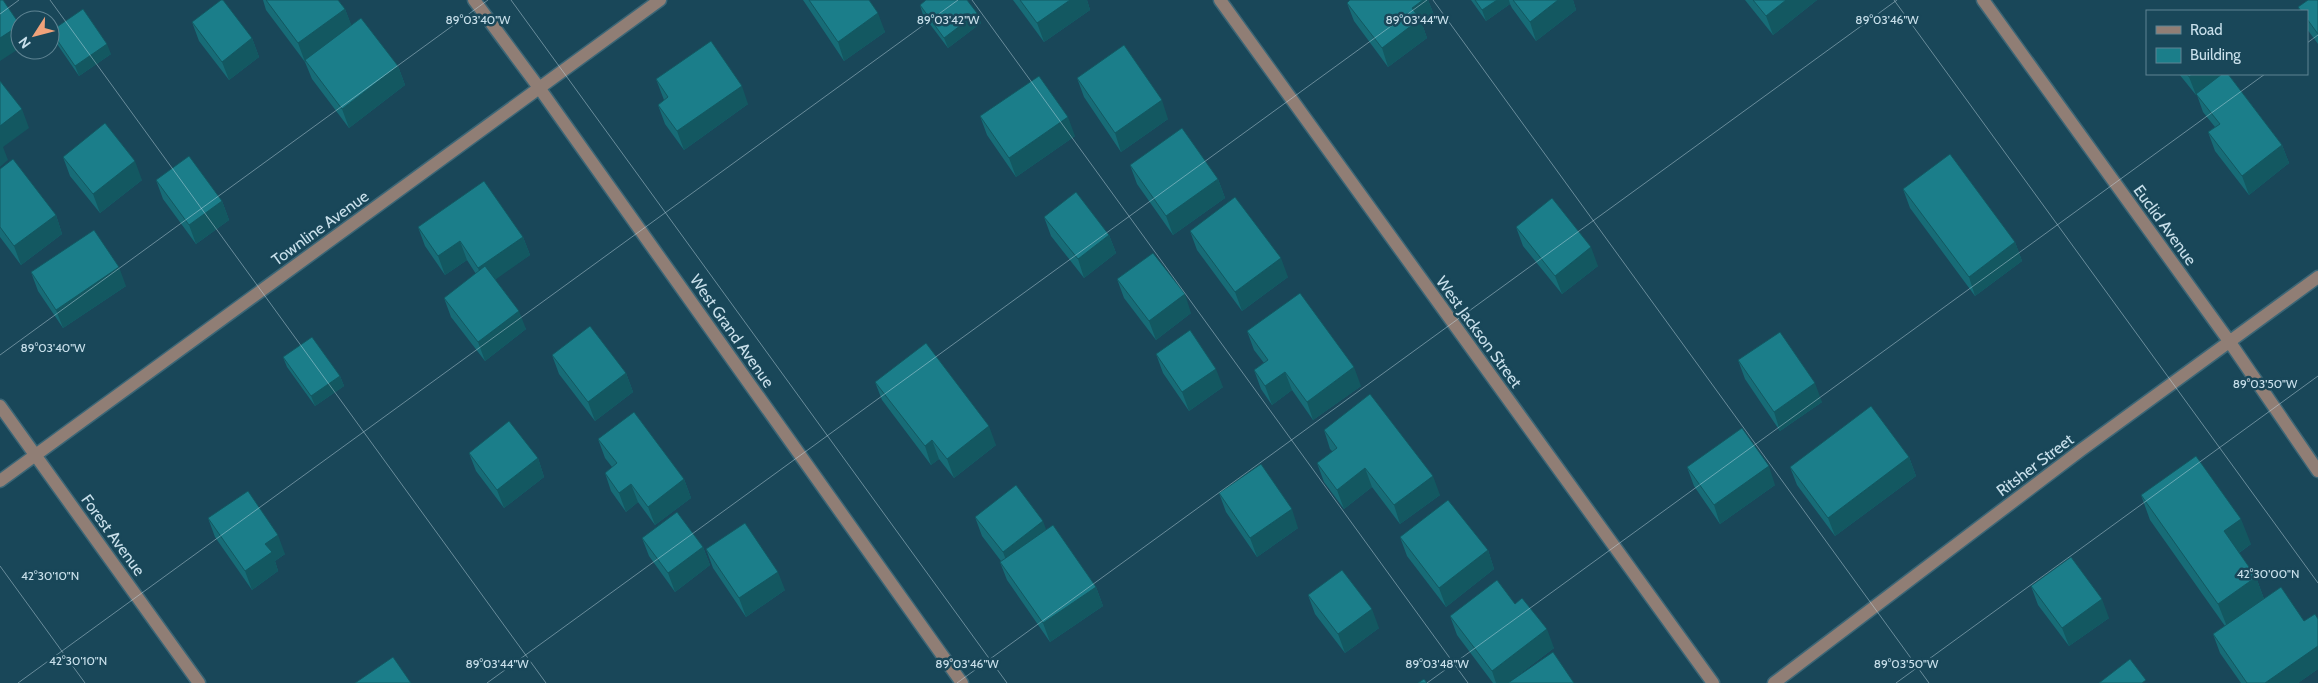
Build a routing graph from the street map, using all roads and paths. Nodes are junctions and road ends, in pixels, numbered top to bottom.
1 (474, 0) edge
2 (660, 0) edge
3 (1220, 0) edge
4 (1983, 0) edge
5 (540, 89) junction
6 (2318, 277) edge
7 (2229, 341) junction
8 (0, 406) edge
9 (35, 455) junction
10 (2318, 471) edge
11 (0, 481) edge
12 (199, 683) edge
13 (962, 683) edge
14 (1713, 683) edge
15 (1774, 683) edge

1 - 5 street, West Grand Avenue
2 - 5 street, Townline Avenue
3 - 14 street, West Jackson Street
4 - 7 street, Euclid Avenue
5 - 9 street, Townline Avenue
5 - 13 street, West Grand Avenue
6 - 7 street, Ritsher Street
7 - 10 street, Euclid Avenue
7 - 15 street, Ritsher Street
8 - 9 street, Forest Avenue
9 - 11 street, Townline Avenue
9 - 12 street, Forest Avenue

